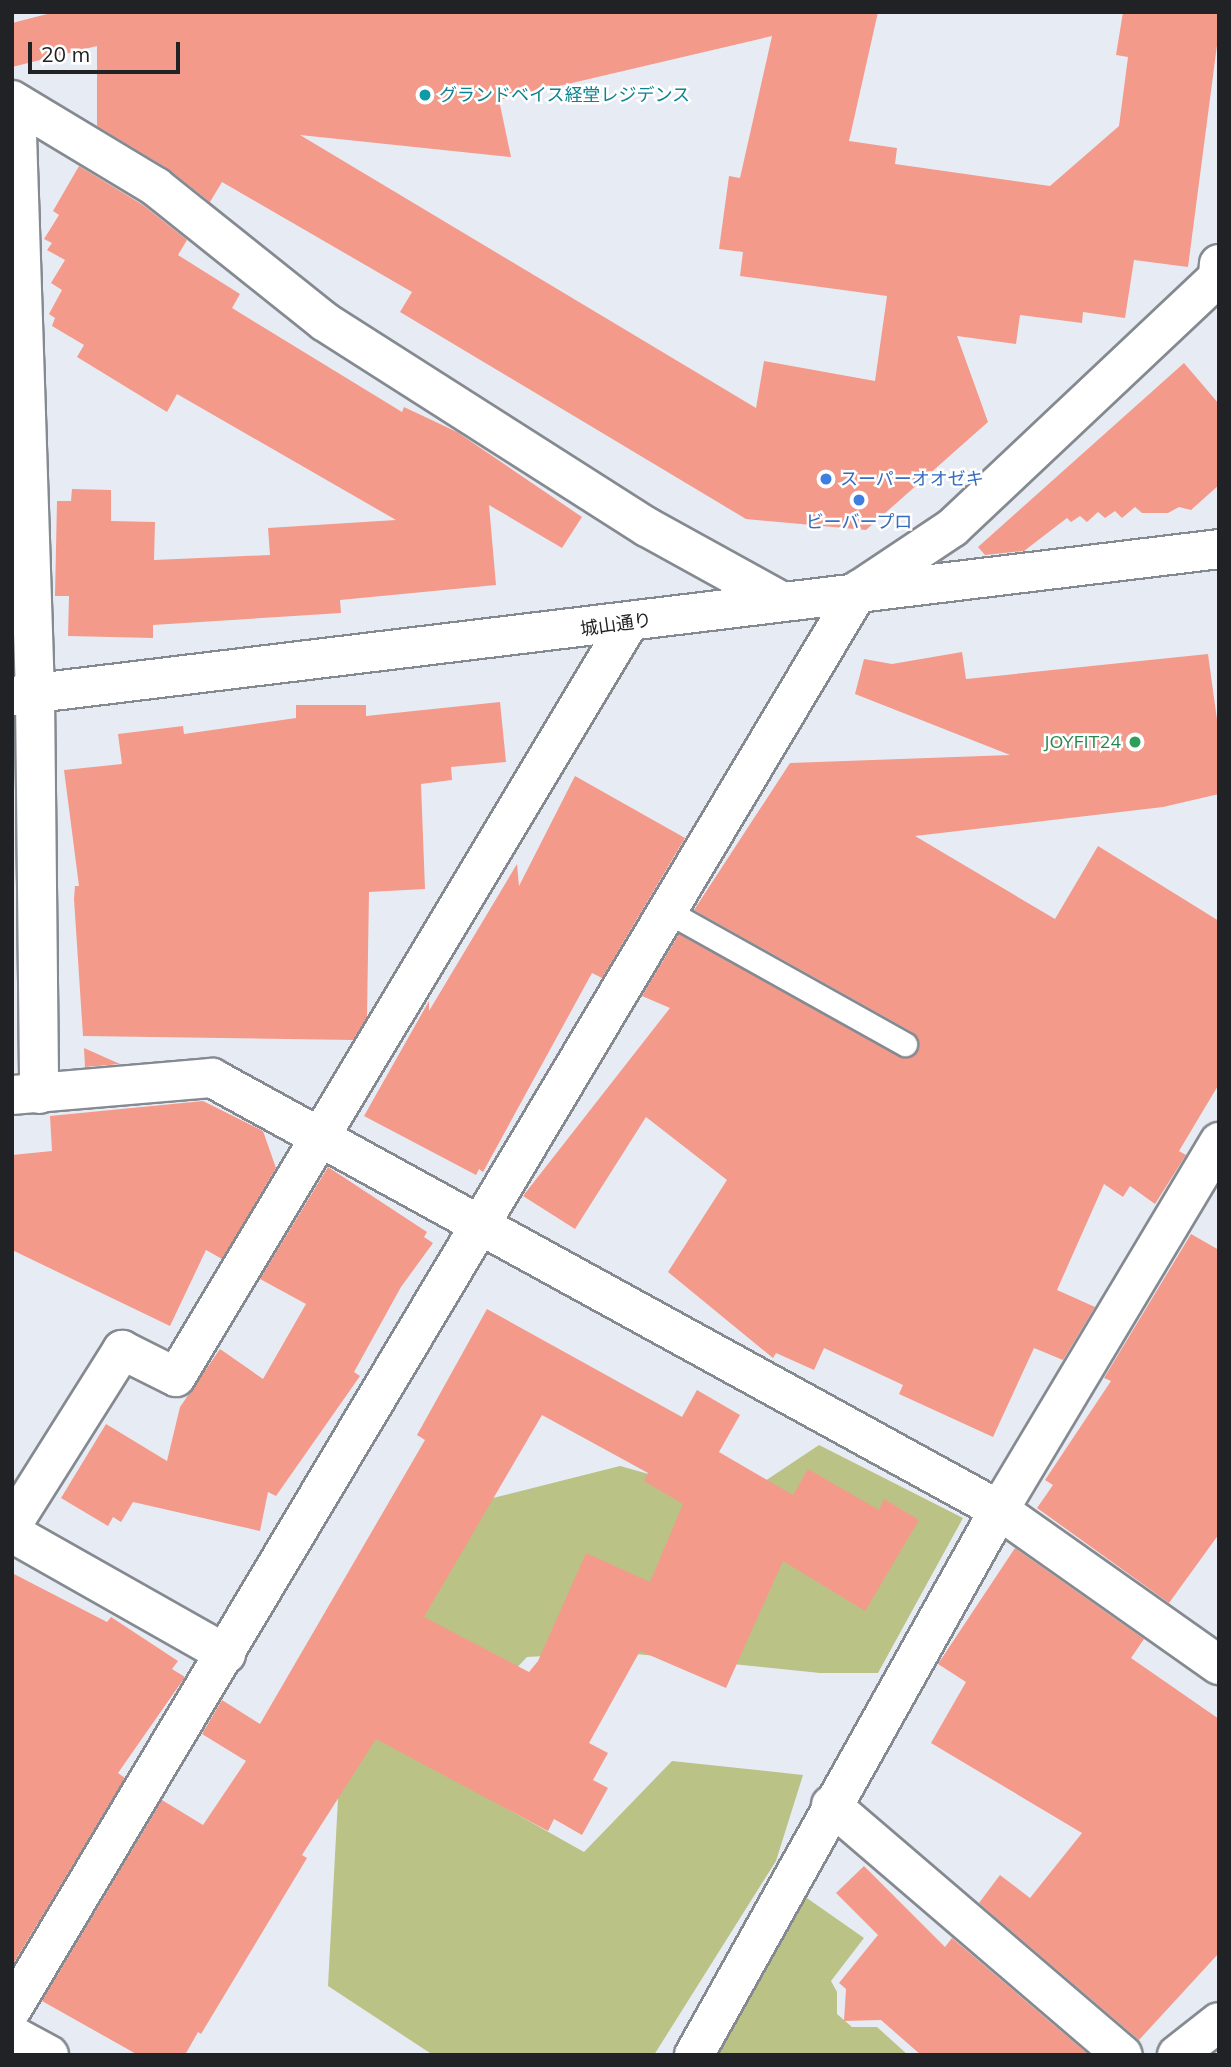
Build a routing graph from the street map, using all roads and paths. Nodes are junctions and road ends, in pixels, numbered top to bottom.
1 (14, 102) edge
2 (1219, 264) edge
3 (18, 342) edge
4 (1219, 549) edge
5 (859, 590) junction
6 (779, 600) junction
7 (628, 624) junction
8 (24, 696) edge
9 (665, 911) junction
10 (905, 1044) dead end
11 (25, 1094) edge
12 (321, 1136) junction
13 (1219, 1142) edge
14 (483, 1223) junction
15 (999, 1510) junction
16 (12, 1525) edge
17 (12, 1533) edge
18 (226, 1654) junction
19 (1219, 1665) edge
20 (831, 1805) junction
21 (12, 2009) edge
22 (1219, 2021) edge
23 (12, 2035) edge
24 (49, 2055) edge
25 (694, 2055) edge
26 (1124, 2055) edge
27 (1177, 2055) edge

1 - 3 street
1 - 6 street
2 - 5 street
3 - 8 street
4 - 5 street, 城山通り
5 - 6 street, 城山通り
5 - 9 street
6 - 7 street, 城山通り
7 - 8 street, 城山通り
7 - 12 street
8 - 11 street
9 - 10 lane
9 - 14 street
11 - 12 street
12 - 14 street
12 - 16 street
13 - 15 street
14 - 15 street
14 - 18 street
15 - 19 street
15 - 20 street
17 - 18 street
18 - 21 street
20 - 25 street
20 - 26 street
22 - 27 street
23 - 24 street

